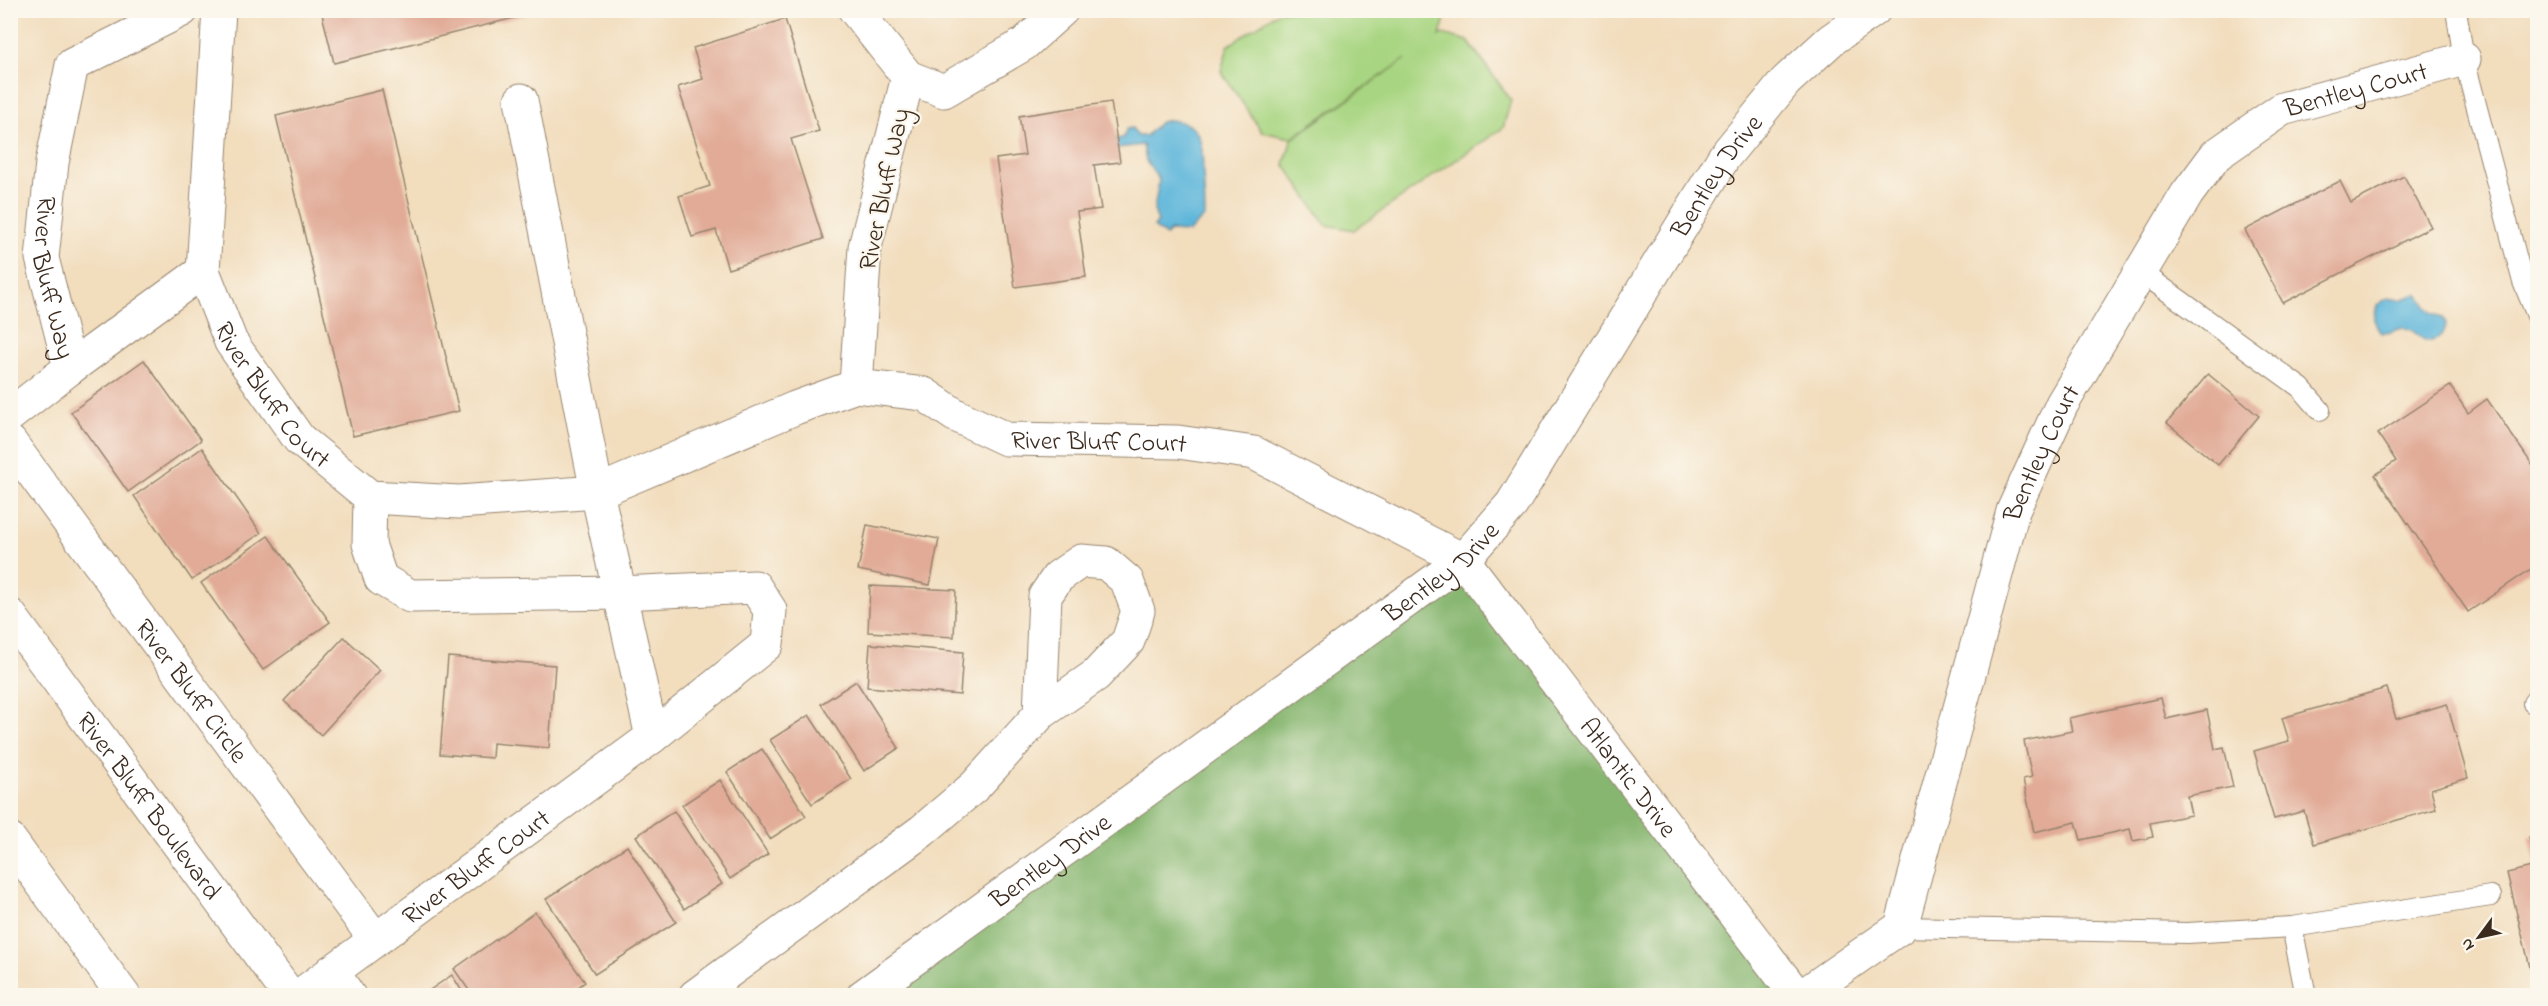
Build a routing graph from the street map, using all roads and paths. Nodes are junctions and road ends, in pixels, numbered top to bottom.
1 (182, 10) edge
2 (219, 10) edge
3 (855, 10) edge
4 (1062, 10) edge
5 (1874, 10) edge
6 (2456, 10) edge
7 (2464, 58) junction
8 (908, 77) junction
9 (521, 100) dead end
10 (203, 271) junction
11 (2140, 273) junction
12 (2538, 318) edge
13 (70, 368) junction
14 (856, 386) junction
15 (2320, 410) dead end
16 (10, 415) edge
17 (10, 441) edge
18 (597, 492) junction
19 (370, 497) junction
20 (1463, 560) junction
21 (620, 593) junction
22 (10, 615) edge
23 (1040, 714) dead end
24 (652, 737) junction
25 (10, 840) edge
26 (2491, 896) dead end
27 (1901, 927) junction
28 (2292, 927) junction
29 (375, 939) junction
30 (341, 983) edge
31 (124, 996) edge
32 (290, 996) edge
33 (299, 996) edge
34 (695, 996) edge
35 (863, 996) edge
36 (1797, 996) edge
37 (1802, 996) edge
38 (2306, 996) edge

1 - 13 street, River Bluff Way
2 - 10 street
3 - 8 street, River Bluff Way
4 - 8 street
5 - 20 street, Bentley Drive
6 - 7 lane
7 - 11 street, Bentley Court
7 - 12 lane
8 - 14 street, River Bluff Way
9 - 18 street
10 - 13 street, River Bluff Way
10 - 19 street, River Bluff Court
11 - 15 lane
11 - 27 street, Bentley Court
13 - 16 street
14 - 18 street, River Bluff Court
14 - 20 street, River Bluff Court
17 - 29 street, River Bluff Circle
18 - 19 street, River Bluff Court
18 - 21 street
19 - 21 street, River Bluff Court
20 - 35 street, Bentley Drive
20 - 36 street, Atlantic Drive
21 - 24 street
21 - 24 street, River Bluff Court
22 - 32 street, River Bluff Boulevard
23 - 34 street
24 - 29 street, River Bluff Court
25 - 31 street
26 - 28 lane
27 - 28 lane
27 - 37 street
28 - 38 lane
29 - 30 street, River Bluff Court
30 - 33 street, River Bluff Court

